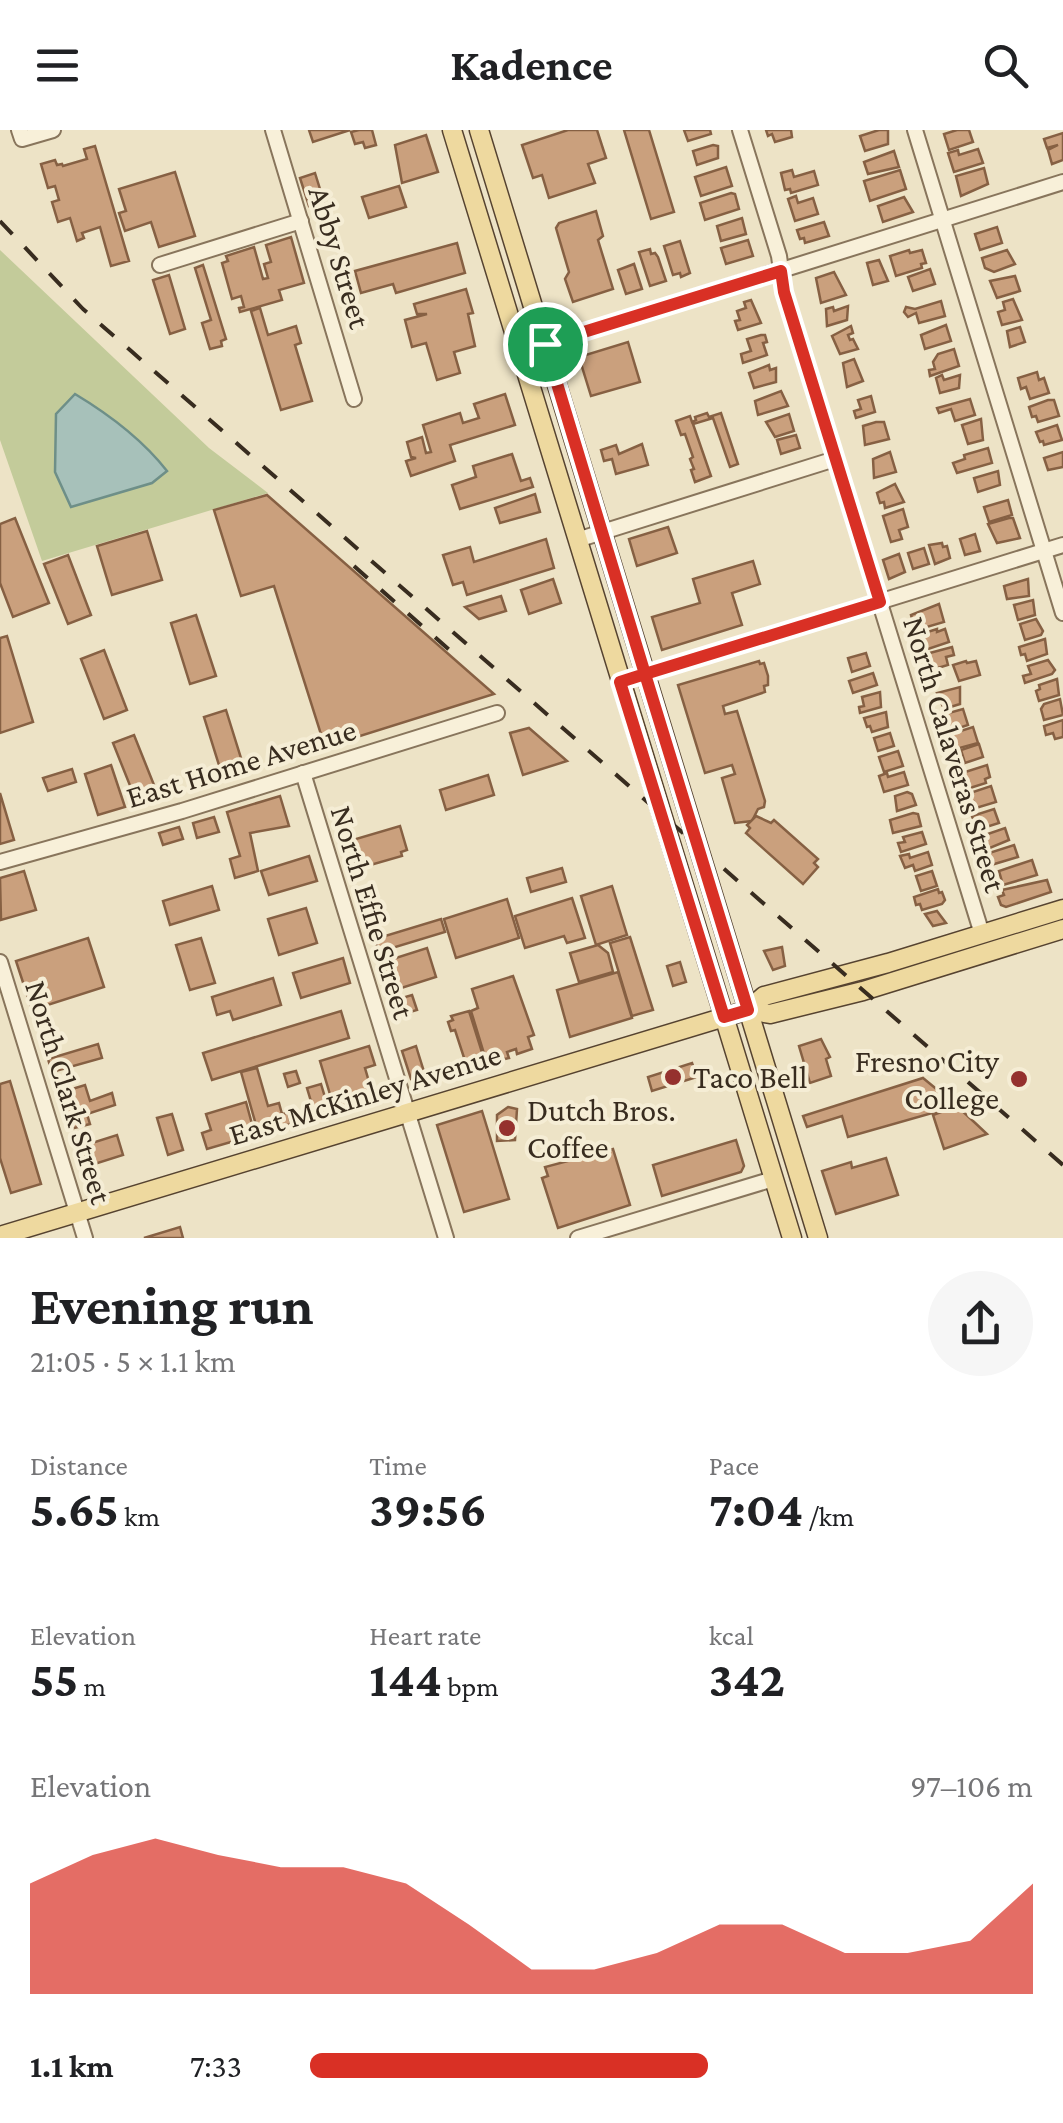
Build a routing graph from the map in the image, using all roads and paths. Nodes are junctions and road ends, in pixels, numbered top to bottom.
1 (53, 130) edge
2 (273, 130) edge
3 (452, 130) edge
4 (479, 130) edge
5 (740, 130) edge
6 (916, 130) edge
7 (21, 135) edge
8 (1063, 182) edge
9 (301, 221) junction
10 (943, 221) junction
11 (160, 266) dead end
12 (781, 271) junction
13 (545, 344) junction
14 (520, 352) junction
15 (354, 399) dead end
16 (835, 459) junction
17 (602, 532) junction
18 (577, 540) junction
19 (1063, 545) edge
20 (1044, 551) junction
21 (880, 602) junction
22 (1063, 613) edge
23 (645, 674) junction
24 (620, 682) junction
25 (496, 713) dead end
26 (303, 773) junction
27 (0, 862) edge
28 (1063, 909) edge
29 (1063, 919) edge
30 (1063, 929) edge
31 (982, 934) junction
32 (990, 952) junction
33 (0, 962) edge
34 (896, 981) junction
35 (748, 1010) junction
36 (724, 1017) junction
37 (406, 1113) junction
38 (773, 1179) junction
39 (77, 1212) junction
40 (0, 1236) edge
41 (85, 1238) edge
42 (446, 1238) edge
43 (578, 1238) edge
44 (794, 1238) edge
45 (807, 1238) edge
46 (818, 1238) edge

1 - 7 street
2 - 9 street, Abby Street
3 - 14 main road
4 - 13 main road
5 - 12 street, North Calaveras Street
6 - 10 street
8 - 10 street
9 - 11 street
9 - 15 street, Abby Street
10 - 12 street
10 - 20 street
12 - 13 street
12 - 16 street, North Calaveras Street
13 - 14 street
13 - 17 main road
14 - 18 main road
16 - 17 street
16 - 21 street, North Calaveras Street
17 - 18 street
17 - 23 main road
18 - 24 main road
19 - 20 street
20 - 21 street
20 - 22 street
21 - 23 street
21 - 31 street, North Calaveras Street
23 - 24 street
23 - 35 main road
24 - 36 main road
25 - 26 street, East Home Avenue
26 - 27 street, East Home Avenue
26 - 37 street, North Effie Street
28 - 31 main road, East McKinley Avenue
29 - 32 main road
30 - 32 main road, East McKinley Avenue
31 - 34 main road
31 - 35 main road, East McKinley Avenue
32 - 34 main road, East McKinley Avenue
33 - 39 street, North Clark Street
34 - 35 main road, East McKinley Avenue
35 - 36 main road, East McKinley Avenue
35 - 46 main road
36 - 37 main road, East McKinley Avenue
36 - 38 main road
37 - 39 main road, East McKinley Avenue
37 - 42 street, North Effie Street
38 - 43 street
38 - 44 main road
38 - 45 main road
39 - 40 main road, East McKinley Avenue
39 - 41 street, North Clark Street

